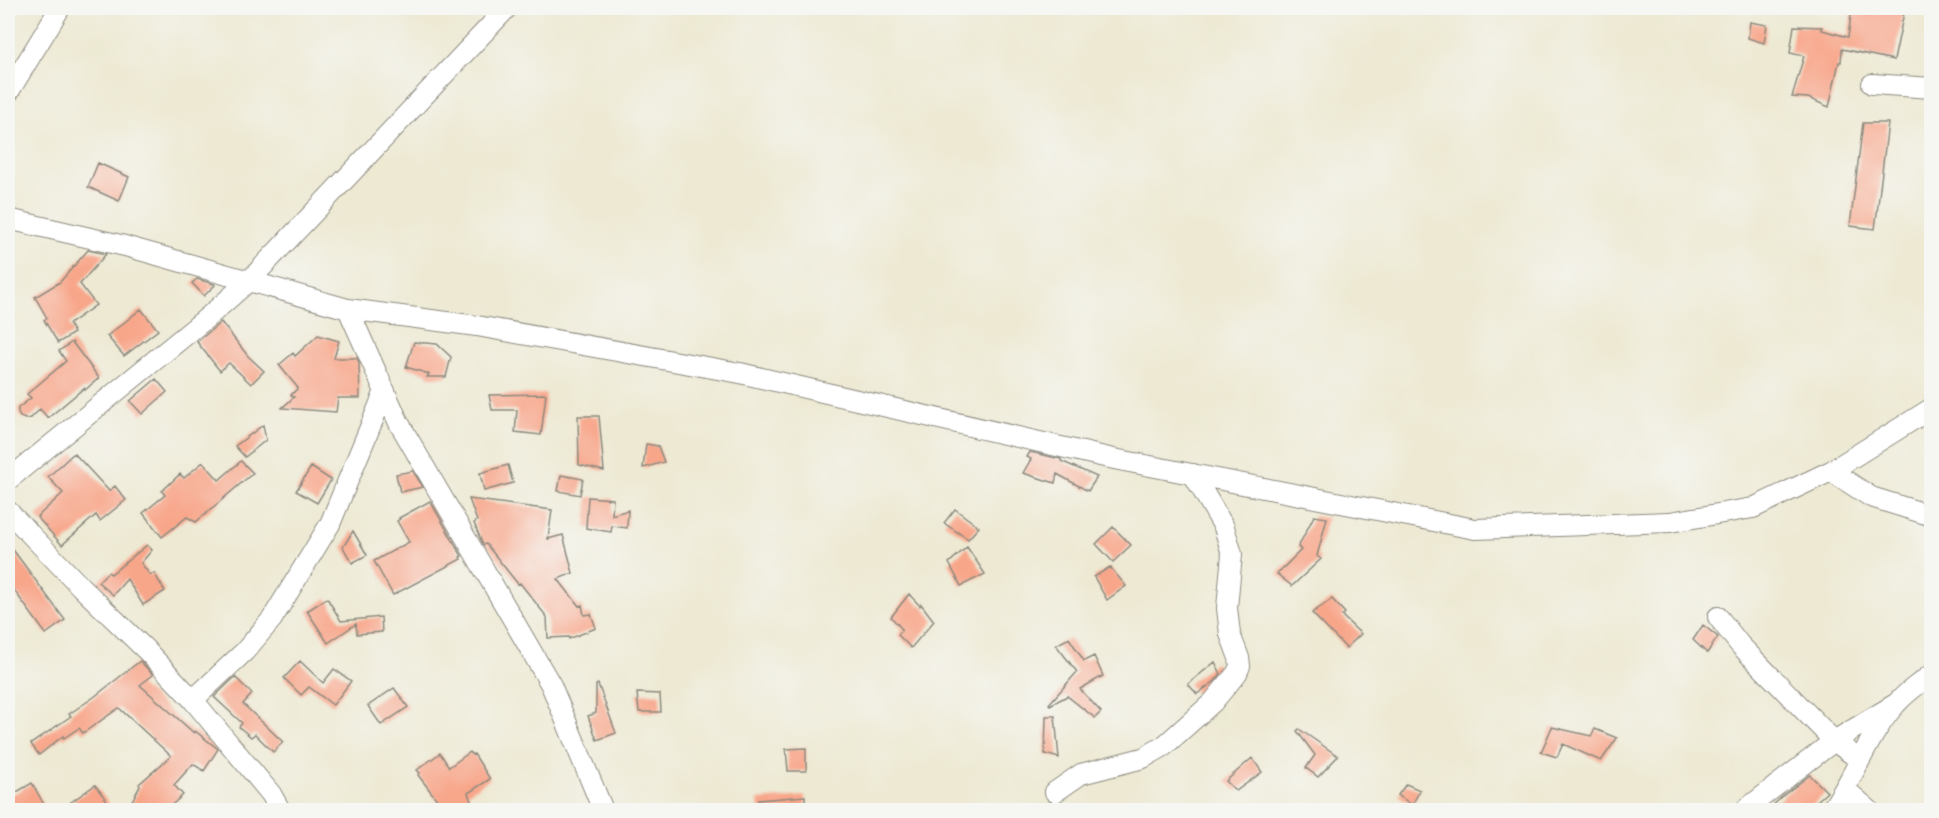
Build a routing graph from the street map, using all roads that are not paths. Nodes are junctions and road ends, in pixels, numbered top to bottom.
1 (60, 8) edge
2 (507, 8) edge
3 (1872, 84) dead end
4 (1932, 88) edge
5 (8, 93) edge
6 (8, 219) edge
7 (250, 280) junction
8 (348, 309) junction
9 (385, 391) junction
10 (1932, 408) edge
11 (1830, 471) junction
12 (1193, 474) junction
13 (8, 480) edge
14 (8, 511) edge
15 (1932, 516) edge
16 (1718, 617) dead end
17 (1932, 674) edge
18 (193, 700) junction
19 (1897, 703) junction
20 (1834, 741) junction
21 (1860, 760) junction
22 (1846, 790) junction
23 (1055, 792) dead end
24 (280, 810) edge
25 (603, 810) edge
26 (1745, 810) edge
27 (1831, 810) edge
28 (1869, 810) edge

1 - 5 street
2 - 7 street
3 - 4 street
6 - 7 street
7 - 8 street
7 - 13 street
8 - 9 street
8 - 12 street
9 - 18 street
9 - 25 street
10 - 11 street
11 - 12 street
11 - 15 street
12 - 23 street
14 - 18 street
16 - 20 street
17 - 19 street
18 - 24 street
19 - 20 street
19 - 21 street
20 - 21 street
20 - 26 street
21 - 22 street
22 - 27 street
22 - 28 street

